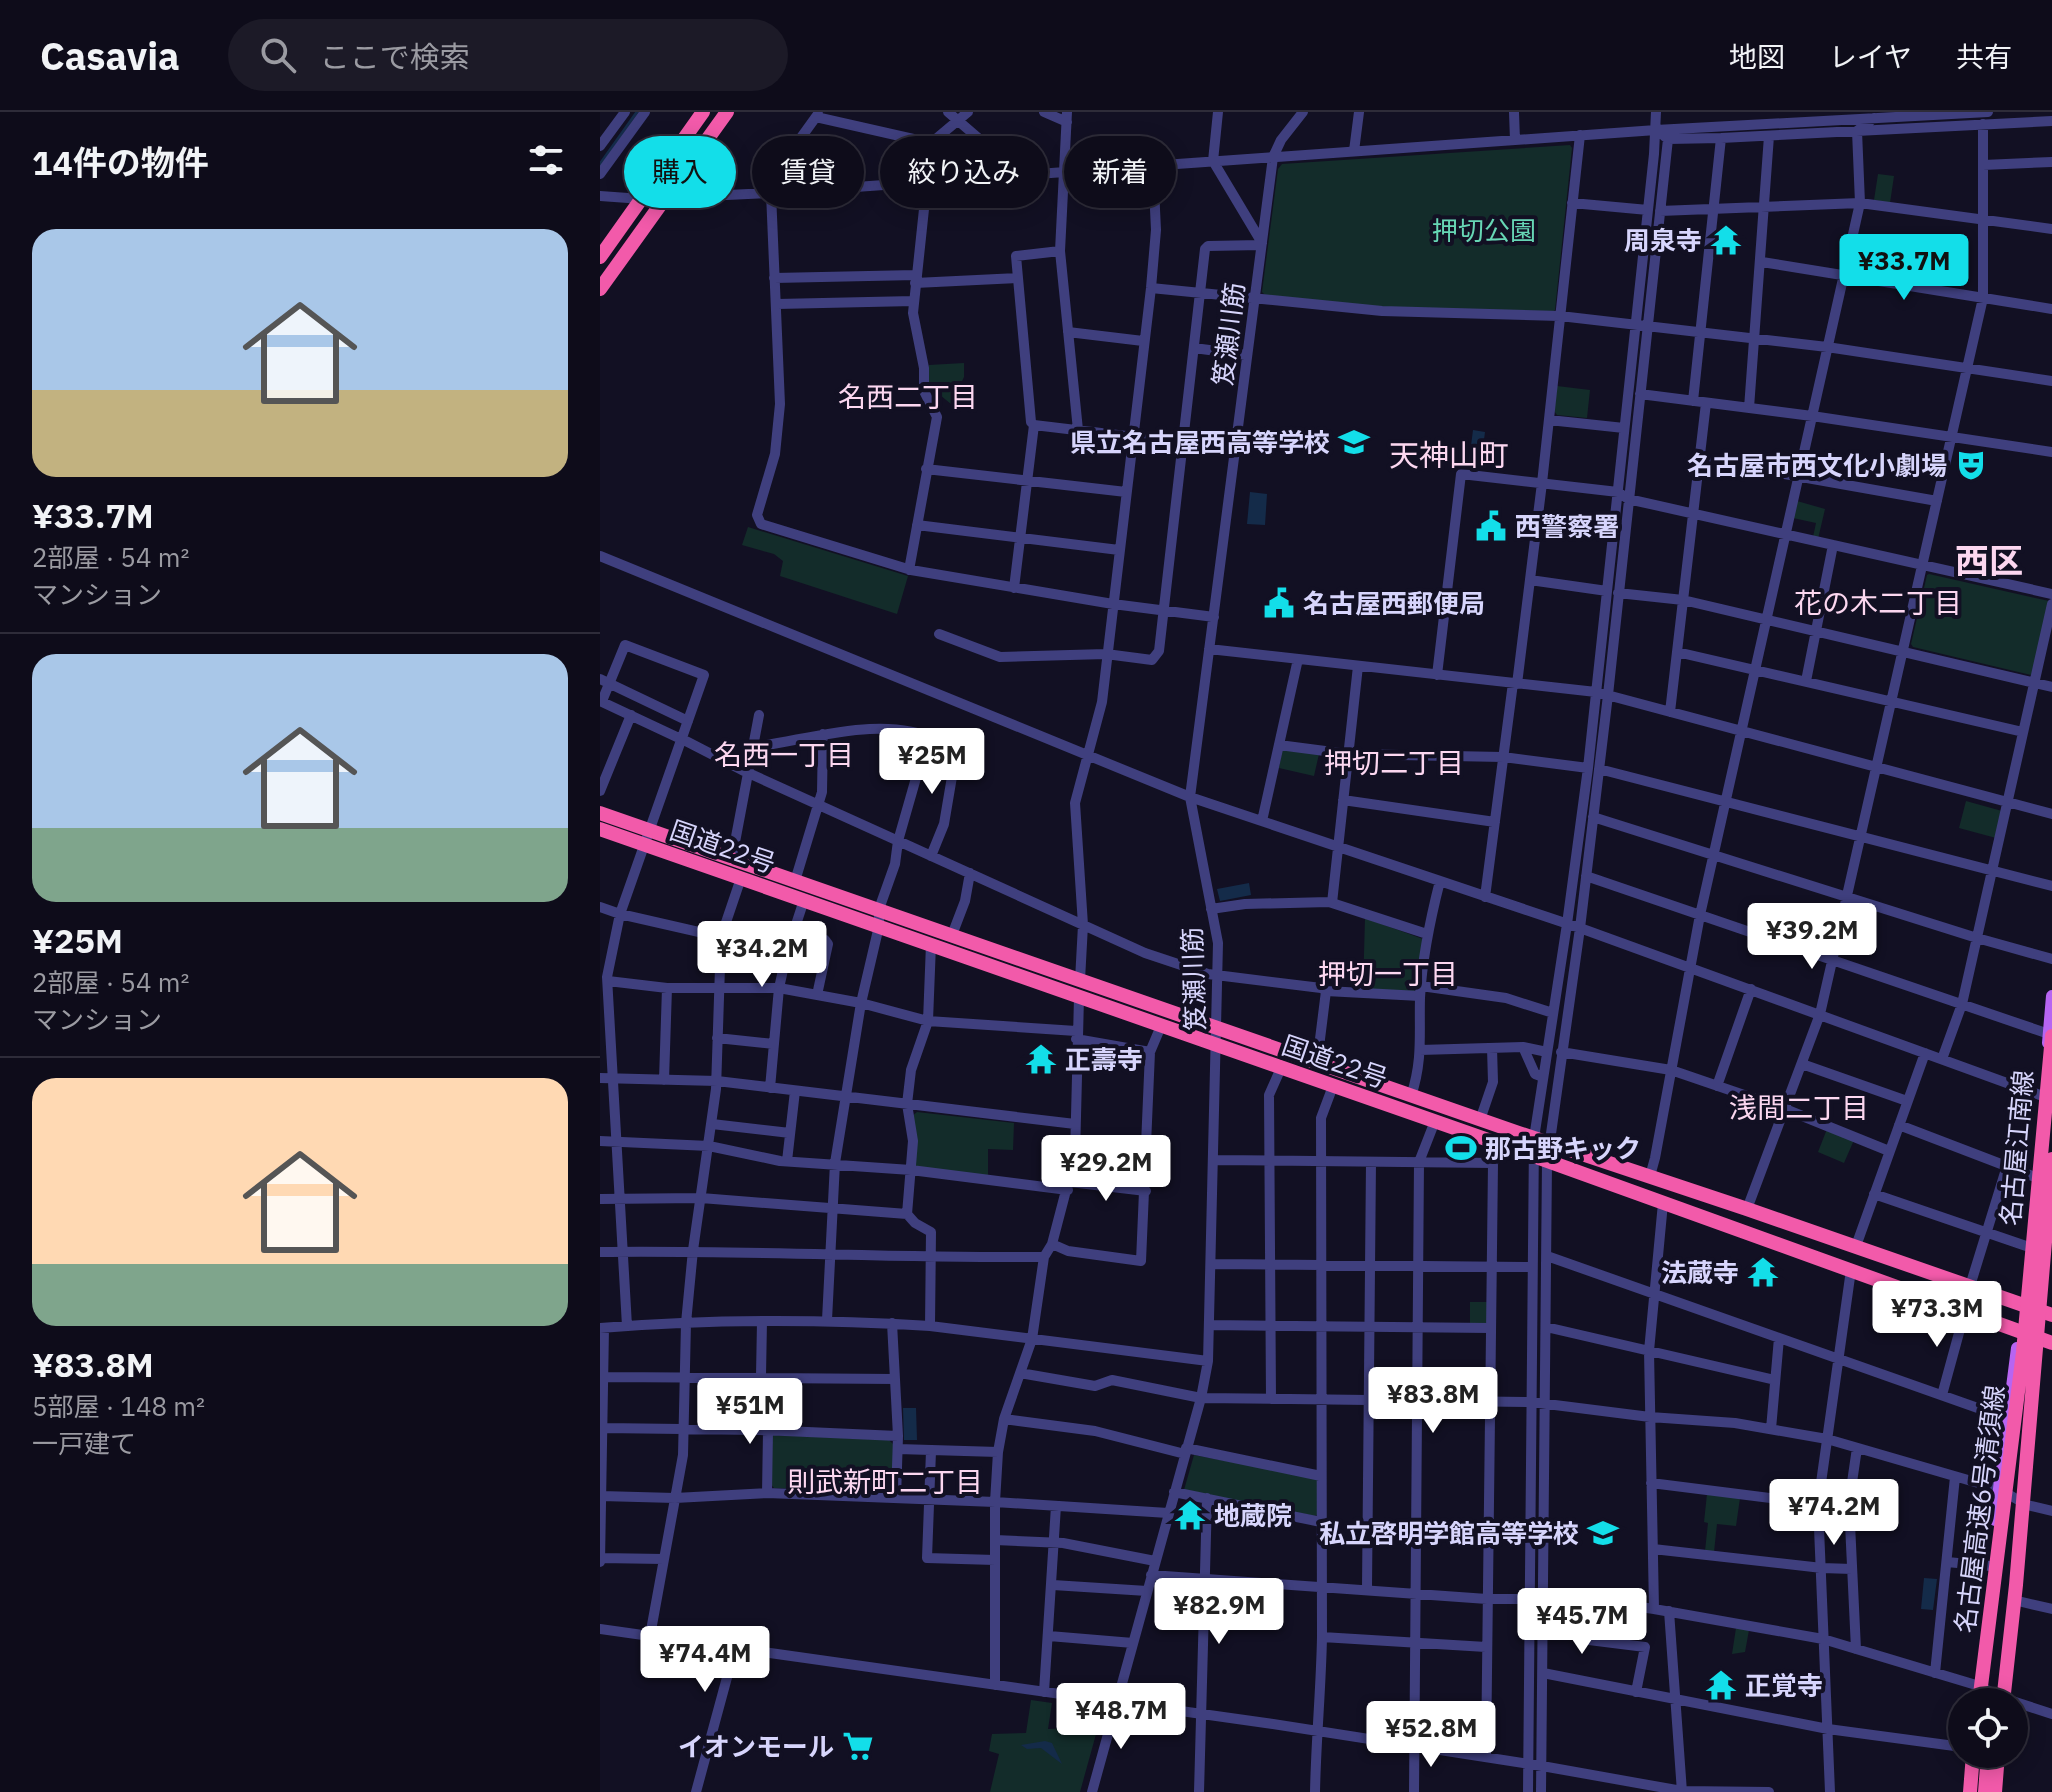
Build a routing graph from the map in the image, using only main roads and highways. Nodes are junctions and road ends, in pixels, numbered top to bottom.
1 (703, 112) edge
2 (727, 112) edge
3 (600, 257) edge
4 (600, 289) edge
5 (600, 813) edge
6 (600, 829) edge
7 (647, 837) junction
8 (2052, 996) edge
9 (2050, 1035) edge
10 (2048, 1098) edge
11 (2052, 1159) edge
12 (2052, 1193) edge
13 (2023, 1304) junction
14 (2046, 1313) edge
15 (2019, 1330) junction
16 (2046, 1340) edge
17 (2028, 1354) junction
18 (1976, 1688) edge
19 (1979, 1688) edge
20 (1988, 1688) edge
21 (2003, 1688) edge
22 (2004, 1688) edge
23 (1970, 1768) edge
24 (1980, 1768) edge
25 (1987, 1768) edge
26 (1998, 1768) edge
27 (1967, 1792) edge
28 (1978, 1792) edge
29 (1985, 1792) edge
30 (1996, 1792) edge

1 - 3 highway
2 - 4 highway
5 - 7 highway, 国道22号
6 - 7 highway, 国道22号
7 - 13 highway, 国道22号
7 - 15 highway, 国道22号
8 - 9 main road, 名古屋江南線
9 - 10 main road, 名古屋江南線
9 - 17 highway, 名古屋高速6号清須線, bridge
10 - 13 main road, 名古屋江南線
11 - 17 highway, 名古屋高速6号清須線, bridge
12 - 14 main road, 名古屋江南線
13 - 14 highway, 国道22号
13 - 15 main road, 名古屋江南線
14 - 16 main road, 名古屋江南線
15 - 16 highway, 国道22号
15 - 18 main road, 名古屋江南線
16 - 22 main road, 名古屋江南線
17 - 19 highway, 名古屋高速6号清須線, bridge
17 - 20 highway, bridge
17 - 21 highway, bridge
23 - 27 highway
24 - 28 highway
25 - 29 highway
26 - 30 highway

